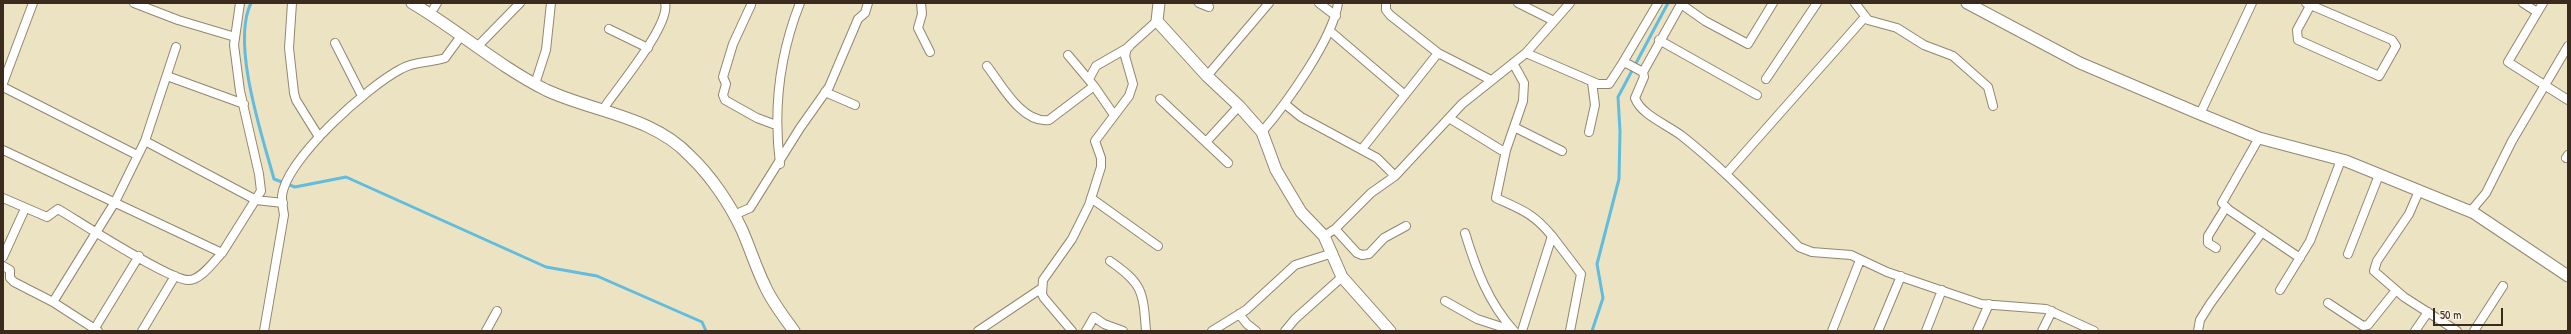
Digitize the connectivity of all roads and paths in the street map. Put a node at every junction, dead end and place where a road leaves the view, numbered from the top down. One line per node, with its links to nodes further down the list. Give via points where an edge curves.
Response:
1 (33, 3): 63 (street)
2 (134, 3): 40 (street)
3 (240, 3): 40 (street)
4 (292, 3): 86 (street, via 289,48 294,93)
5 (412, 3): 39 (street)
6 (520, 3): 43 (street)
7 (551, 3): 61 (street, via 546,50)
8 (665, 3): 47 (street, via 666,10)
9 (800, 3): 82 (street, via 783,51)
10 (868, 3): 67 (street)
11 (921, 3): 48 (street, via 922,14 918,28)
12 (1159, 3): 35 (street)
13 (1199, 3): 31 (street)
14 (1269, 3): 57 (street)
15 (1319, 3): 33 (street)
16 (1338, 3): 33 (street)
17 (1386, 3): 49 (street, via 1386,10 1390,15)
18 (1518, 3): 36 (street)
19 (1570, 3): 36 (street)
20 (1658, 3): 53 (street)
21 (1773, 3): 41 (street, via 1748,44 1705,21 1681,4)
22 (1816, 3): 59 (street)
23 (1855, 3): 34 (street)
24 (1967, 3): 79 (street, via 2080,63)
25 (2252, 3): 79 (street)
26 (2523, 3): 32 (street)
27 (2543, 3): 32 (street)
28 (2309, 4): 28 (street, via 2297,30 2298,40 2379,76 2396,46 2392,40)
29 (433, 5): 43 (street)
30 (751, 5): 82 (street, via 732,44 723,77 726,86 723,95 725,100 757,118)
31 (1209, 7)
32 (2537, 12): 64 (street, via 2508,62)
33 (1336, 16): 38 (street)
34 (1865, 17): 78 (street, via 1897,28 1924,45 1953,56 1988,87); 98 (street)
35 (1157, 21): 46 (street); 57 (street)
36 (1554, 21): 50 (street)
37 (609, 29): 47 (street)
38 (1330, 32): 68 (street); 75 (street)
39 (461, 36): 43 (street); 70 (street, via 445,58 400,69)
40 (235, 37): 73 (street)
41 (1659, 40): 55 (street); 69 (street)
42 (335, 43): 70 (street)
43 (479, 45): 61 (street)
44 (2568, 46): 64 (street)
45 (176, 47): 56 (street)
46 (1129, 47): 58 (street, via 1096,66); 80 (street, via 1125,56 1133,84 1129,96)
47 (648, 48): 74 (street)
48 (930, 52)
49 (1438, 53): 60 (street); 68 (street)
50 (1526, 53): 52 (street); 62 (street)
51 (1068, 56): 58 (street)
52 (1513, 63): 60 (street); 83 (street, via 1524,83 1523,101)
53 (1622, 64): 55 (street); 62 (street, via 1609,84)
54 (987, 66): 65 (street, via 1022,110 1043,121 1048,120)
55 (1641, 71): 98 (street, via 1644,77 1636,98 1637,102)
56 (167, 76): 73 (street); 88 (street)
57 (1207, 76): 77 (street)
58 (1088, 79): 65 (street)
59 (1766, 79)
60 (1491, 80): 81 (street)
61 (537, 82): 74 (street); 110 (street, via 559,95 638,122 666,138 690,155)
62 (1592, 82): 85 (street, via 1595,105)
63 (3, 83)
64 (2544, 85): 72 (street); 108 (street, via 2486,193)
65 (1094, 86): 80 (street)
66 (3, 87): 94 (street)
67 (824, 92): 76 (street); 97 (street)
68 (1405, 95): 90 (street)
69 (1757, 95)
70 (362, 96): 86 (street)
71 (1160, 99): 89 (street)
72 (2568, 100)
73 (244, 104): 104 (street, via 259,174 260,191)
74 (606, 104): 110 (street, via 640,117 694,151 717,179)
75 (1285, 104): 84 (street); 90 (street, via 1306,121)
76 (855, 105)
77 (1239, 106): 84 (street); 89 (street)
78 (1993, 106)
79 (2200, 114): 87 (street)
80 (1114, 115): 103 (street, via 1095,141 1101,167)
81 (1449, 118): 92 (street, via 1501,150); 100 (street)
82 (776, 125): 97 (street)
83 (1514, 127): 92 (street); 93 (street)
84 (1262, 132): 116 (street, via 1276,170 1301,212)
85 (1590, 132)
86 (319, 137): 105 (street, via 289,178)
87 (2259, 138): 95 (street); 107 (street, via 2224,198 2222,203)
88 (145, 140): 94 (street); 104 (street)
89 (1206, 142): 96 (street)
90 (1362, 149): 100 (street, via 1377,158)
91 (3, 150): 106 (street)
92 (1506, 150): 117 (street, via 1496,198 1538,219)
93 (1562, 151)
94 (137, 156): 106 (street)
95 (2341, 160): 99 (street); 125 (street, via 2310,242)
96 (1228, 163)
97 (780, 164): 110 (street, via 750,208)
98 (1726, 174): 126 (street, via 1799,247 1812,252 1851,255)
99 (2379, 175): 101 (street); 122 (street)
100 (1394, 176): 112 (street, via 1371,193)
101 (2419, 191): 108 (street); 137 (street, via 2409,214 2377,261 2374,271)
102 (3, 198): 113 (street, via 47,217 58,209)
103 (1091, 198): 118 (street); 134 (street, via 1072,239 1044,280)
104 (256, 200): 105 (street); 120 (street)
105 (283, 200): 148 (street, via 284,215)
106 (114, 202): 113 (street); 120 (street)
107 (2226, 207): 115 (street); 119 (street, via 2208,236 2208,243)
108 (2470, 212): 131 (street)
109 (23, 213): 124 (street)
110 (737, 214): 150 (street, via 765,286); 151 (street, via 770,284)
111 (1406, 226): 112 (street, via 1384,238 1369,254 1362,256)
112 (1335, 229): 116 (street)
113 (96, 231): 123 (street); 139 (street)
114 (1465, 232): 161 (street, via 1478,276 1498,314)
115 (2262, 232): 125 (street); 170 (street, via 2210,304 2200,320)
116 (1324, 236): 121 (street)
117 (1552, 236): 162 (street); 163 (street, via 1581,274)
118 (1158, 246)
119 (2216, 248)
120 (222, 253): 129 (street, via 197,279 189,281)
121 (1333, 253): 132 (street); 145 (street, via 1295,265)
122 (2348, 254)
123 (139, 256): 129 (street); 146 (street)
124 (3, 257)
125 (2300, 258): 136 (street)
126 (1860, 260): 130 (street); 164 (street)
127 (1110, 261): 156 (street, via 1138,285 1144,307)
128 (3, 266): 139 (street, via 10,270 10,278 14,282)
129 (175, 276): 147 (street)
130 (1901, 276): 135 (street); 165 (street)
131 (2568, 276)
132 (1342, 277): 159 (street); 160 (street)
133 (2503, 286): 173 (street)
134 (1042, 288): 152 (street); 153 (street, via 1044,298)
135 (1942, 290): 141 (street, via 1981,304); 166 (street)
136 (2280, 290)
137 (2396, 290): 140 (street, via 2368,325 2363,326); 144 (street)
138 (1445, 301): 161 (street, via 1477,319)
139 (52, 302): 146 (street)
140 (2328, 302)
141 (1989, 304): 143 (street); 167 (street)
142 (497, 311): 149 (street)
143 (2052, 311): 168 (street); 169 (street)
144 (2428, 312): 171 (street); 172 (street)
145 (1239, 314): 157 (street); 158 (street)
146 (97, 330)
147 (142, 331)
148 (264, 331)
149 (486, 331)
150 (794, 331)
151 (802, 331)
152 (978, 331)
153 (1072, 331)
154 (1086, 331): 155 (street, via 1094,316 1104,324)
155 (1123, 331)
156 (1146, 331)
157 (1212, 331)
158 (1256, 331)
159 (1285, 331)
160 (1390, 331)
161 (1514, 331)
162 (1522, 331)
163 (1570, 331)
164 (1832, 331)
165 (1878, 331)
166 (1926, 331)
167 (1977, 331)
168 (2042, 331)
169 (2094, 331)
170 (2198, 331)
171 (2415, 331)
172 (2457, 331)
173 (2474, 331)

